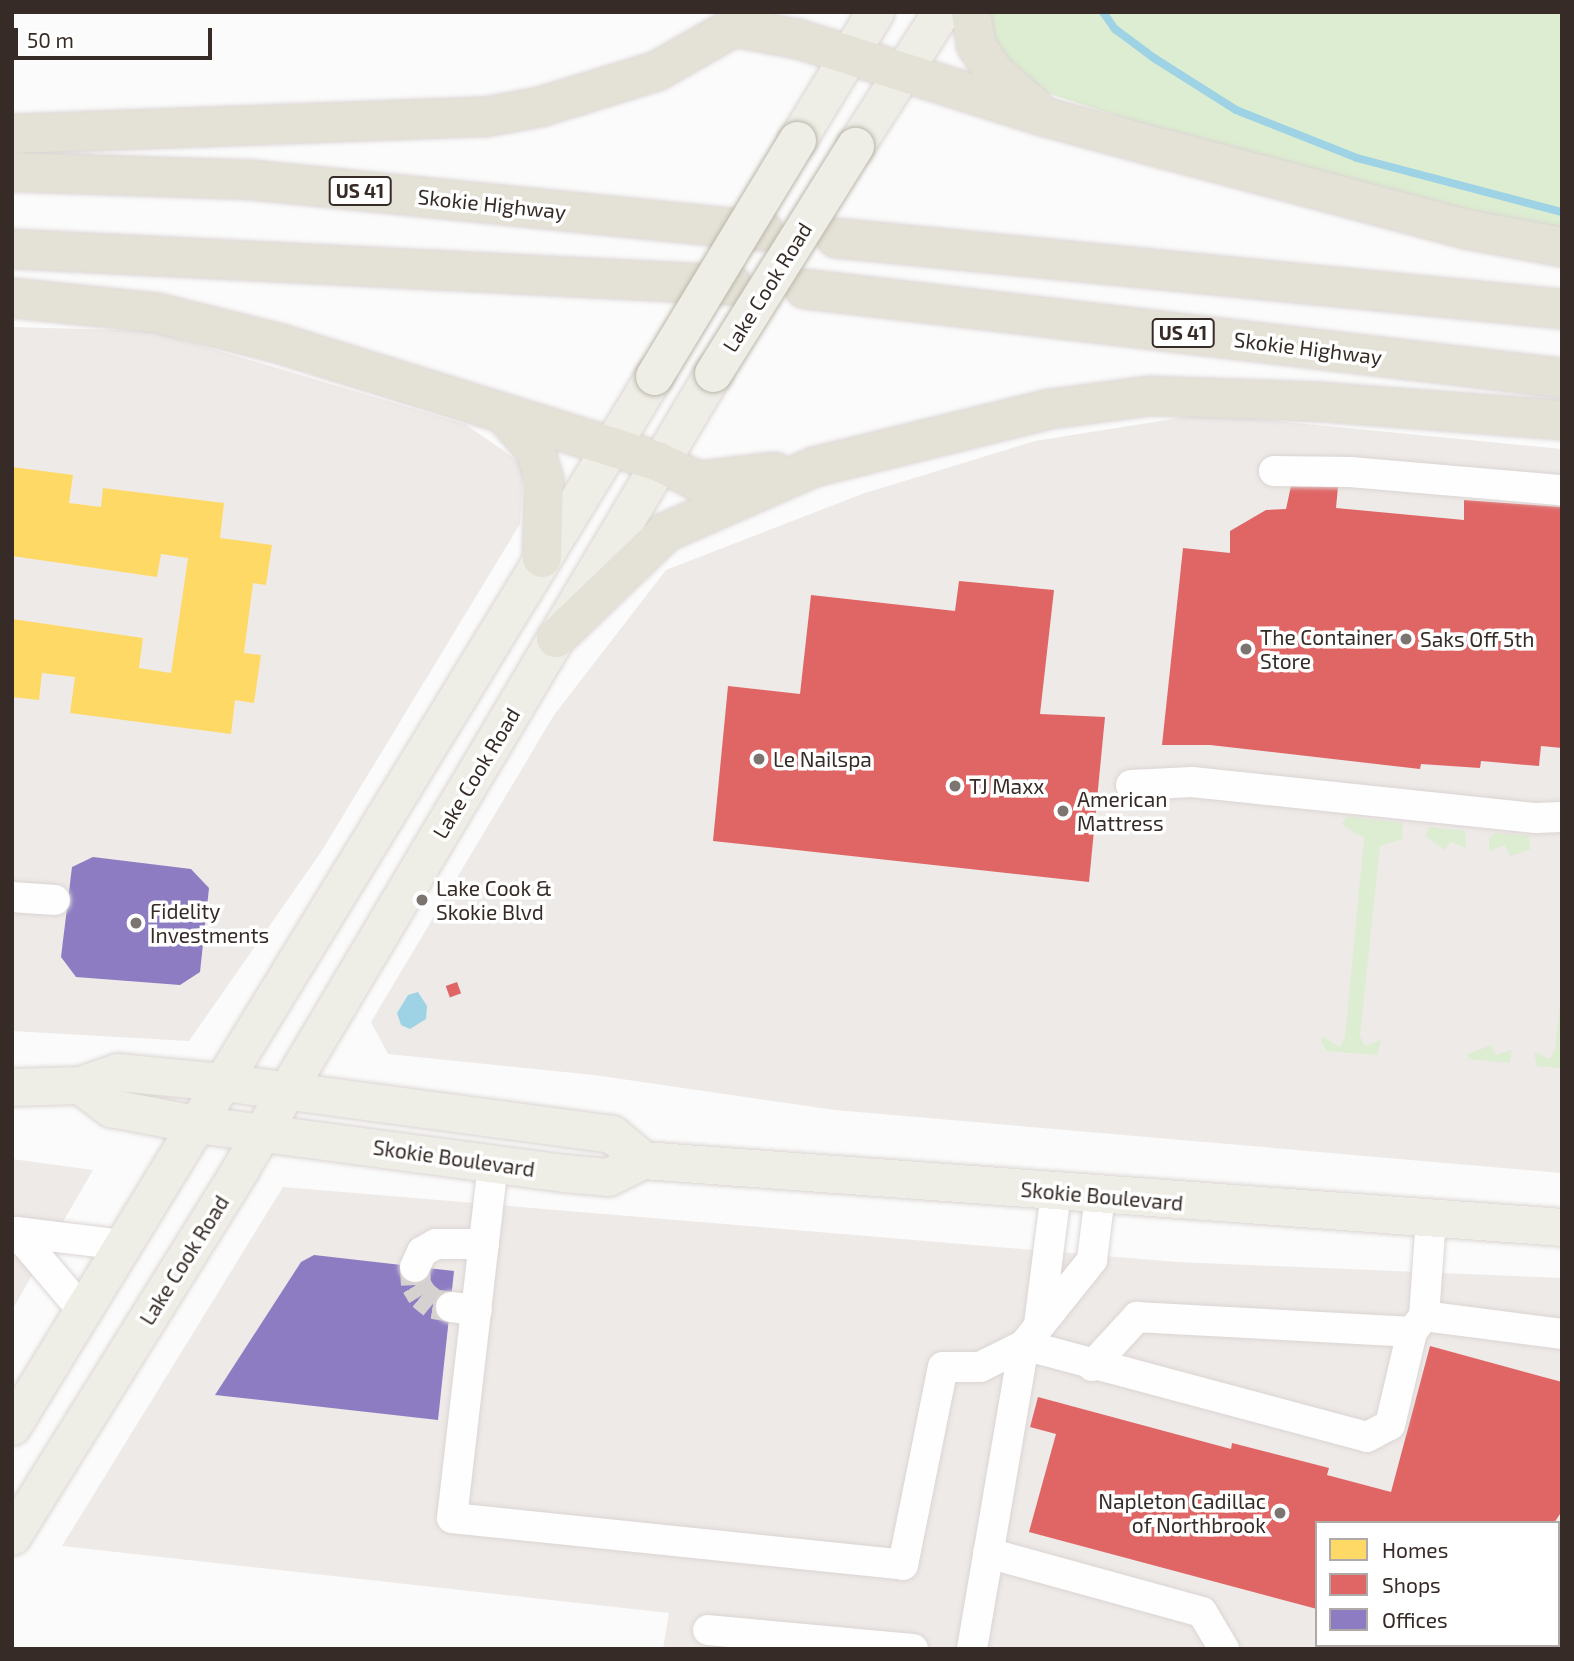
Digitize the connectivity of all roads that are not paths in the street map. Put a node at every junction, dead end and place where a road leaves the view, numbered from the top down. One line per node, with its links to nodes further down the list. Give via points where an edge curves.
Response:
1 (875, 12): 5 (main road)
2 (941, 12): 6 (main road, Lake Cook Road)
3 (971, 12): 7 (highway, via 976,45 995,73)
4 (747, 20): 5 (highway); 8 (highway, via 657,71 540,107 485,117)
5 (848, 55): 6 (highway); 21 (main road, bridge)
6 (903, 74): 7 (highway); 22 (main road, Lake Cook Road, bridge)
7 (1046, 117): 12 (highway, via 1466,229)
8 (12, 134)
9 (12, 172): 10 (highway, Skokie Highway / US 41, via 252,180)
10 (763, 231)
11 (836, 238): 17 (highway)
12 (1562, 247)
13 (12, 249): 14 (highway)
14 (732, 285)
15 (805, 289): 18 (highway, Skokie Highway / US 41)
16 (12, 298): 19 (highway, via 157,313 333,359)
17 (1562, 309)
18 (1562, 378)
19 (505, 414): 21 (highway); 26 (highway, via 535,450 544,480)
20 (1562, 419): 23 (highway, via 1321,402 1150,396 1051,409)
21 (610, 448): 22 (highway); 26 (main road)
22 (659, 463): 23 (highway, via 698,481); 27 (main road, Lake Cook Road)
23 (814, 467): 27 (highway, via 666,532)
24 (1274, 471): 25 (lane, via 1350,472)
25 (1562, 490)
26 (542, 558): 32 (main road)
27 (556, 638): 35 (main road, Lake Cook Road)
28 (1131, 785): 29 (lane, via 1192,782)
29 (1562, 817)
30 (12, 897): 31 (lane)
31 (55, 900)
32 (223, 1082): 33 (main road, Skokie Boulevard, via 117,1072); 35 (main road, Skokie Boulevard); 36 (main road)
33 (80, 1085): 34 (main road, Skokie Boulevard); 36 (main road, Skokie Boulevard, via 111,1108)
34 (12, 1087)
35 (286, 1093): 37 (main road, Lake Cook Road); 38 (main road, Skokie Boulevard, via 612,1134)
36 (196, 1124): 37 (main road, Skokie Boulevard); 46 (main road)
37 (262, 1132): 39 (main road, Skokie Boulevard); 54 (main road, Lake Cook Road)
38 (643, 1160): 39 (main road, Skokie Boulevard, via 608,1177); 40 (main road, Skokie Boulevard)
39 (493, 1164): 45 (lane)
40 (1056, 1193): 41 (main road, Skokie Boulevard); 50 (lane)
41 (1100, 1196): 42 (main road, Skokie Boulevard); 50 (lane, via 1092,1260)
42 (1431, 1219): 43 (main road, Skokie Boulevard); 49 (lane)
43 (1562, 1227)
44 (13, 1233): 46 (lane); 48 (lane)
45 (484, 1244): 47 (lane, via 436,1244 422,1252); 50 (lane, via 464,1309 452,1518 903,1565 943,1367 980,1367)
46 (124, 1245): 48 (main road)
47 (415, 1266)
48 (83, 1311): 53 (main road)
49 (1418, 1324): 51 (lane); 52 (lane, via 1137,1317); 52 (lane, via 1390,1425 1367,1437)
50 (1032, 1335): 52 (lane); 55 (lane)
51 (1562, 1335)
52 (1092, 1366)
53 (12, 1426)
54 (12, 1536)
55 (988, 1553): 58 (lane); 59 (lane, via 1202,1612)
56 (708, 1630): 57 (lane)
57 (913, 1649)
58 (972, 1649)
59 (1224, 1649)

